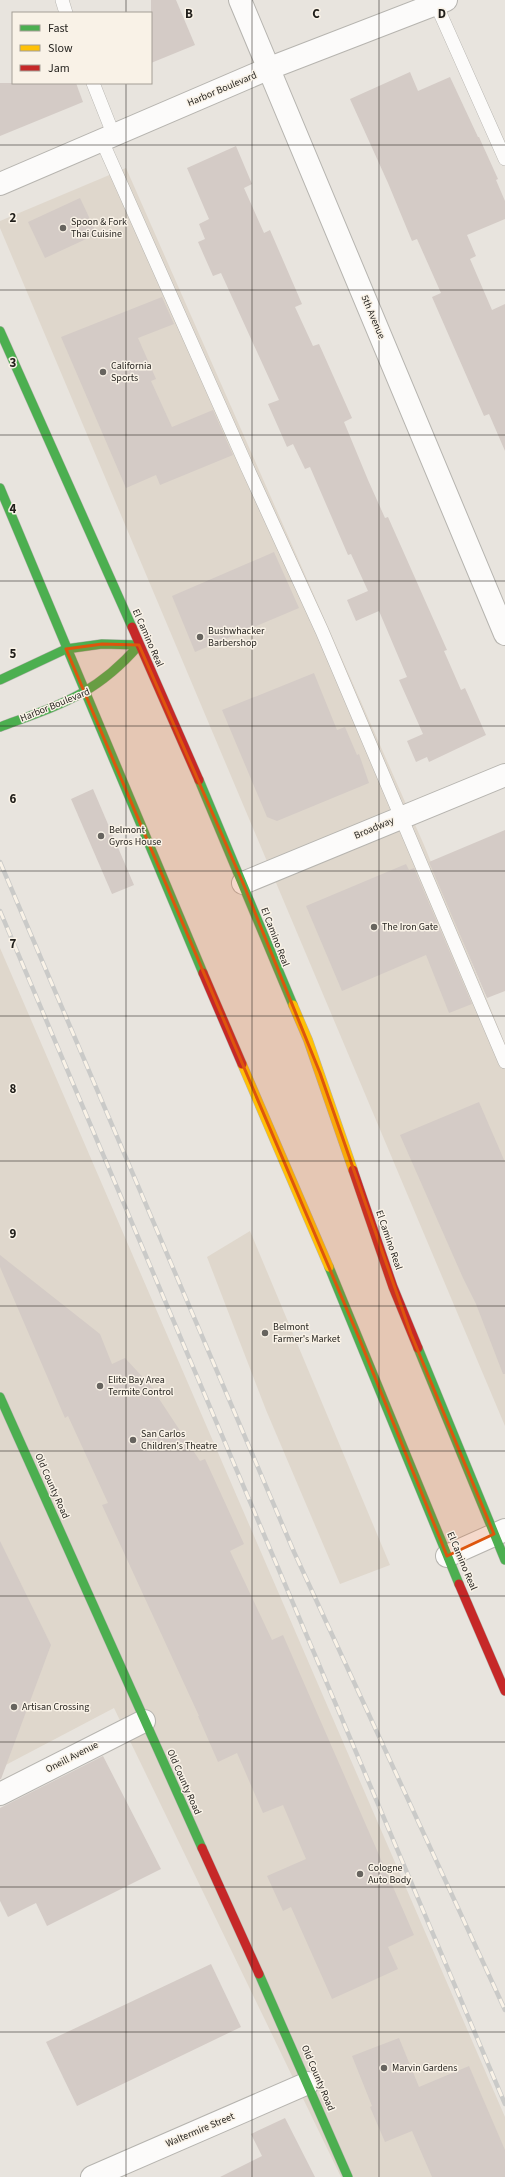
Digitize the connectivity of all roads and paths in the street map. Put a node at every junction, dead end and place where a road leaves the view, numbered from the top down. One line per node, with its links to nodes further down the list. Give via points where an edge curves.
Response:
1 (62, 0): 4 (lane)
2 (240, 0): 5 (street, 5th Avenue)
3 (441, 2): 5 (street, Harbor Boulevard); 8 (lane)
4 (66, 12)
5 (270, 68): 7 (street, Harbor Boulevard); 12 (street, 5th Avenue)
6 (94, 84): 7 (lane)
7 (108, 139): 9 (street, Harbor Boulevard); 19 (lane, via 247,467 322,630)
8 (505, 159)
9 (0, 184)
10 (0, 331): 13 (main road, El Camino Real)
11 (0, 488): 14 (main road, El Camino Real)
12 (505, 634)
13 (139, 646): 14 (main road, via 102,644); 16 (main road, Harbor Boulevard, via 115,673); 20 (main road, El Camino Real)
14 (66, 650): 15 (main road); 16 (main road, El Camino Real)
15 (0, 680)
16 (85, 694): 17 (main road, Harbor Boulevard); 24 (main road, El Camino Real, via 359,1338)
17 (0, 727)
18 (505, 775): 19 (street, Broadway)
19 (402, 816): 20 (street, Broadway); 21 (lane, via 463,967)
20 (243, 882): 23 (main road, El Camino Real, via 320,1073 411,1334)
21 (505, 1062)
22 (0, 1397): 27 (main road, Old County Road)
23 (500, 1532): 24 (street); 25 (main road, El Camino Real)
24 (447, 1556): 26 (main road, El Camino Real)
25 (505, 1560)
26 (505, 1691)
27 (144, 1720): 28 (street, Oneill Avenue); 29 (main road, Old County Road)
28 (0, 1794)
29 (308, 2083): 30 (street, Waltermire Street); 31 (main road, Old County Road)
30 (92, 2177)
31 (348, 2177)

